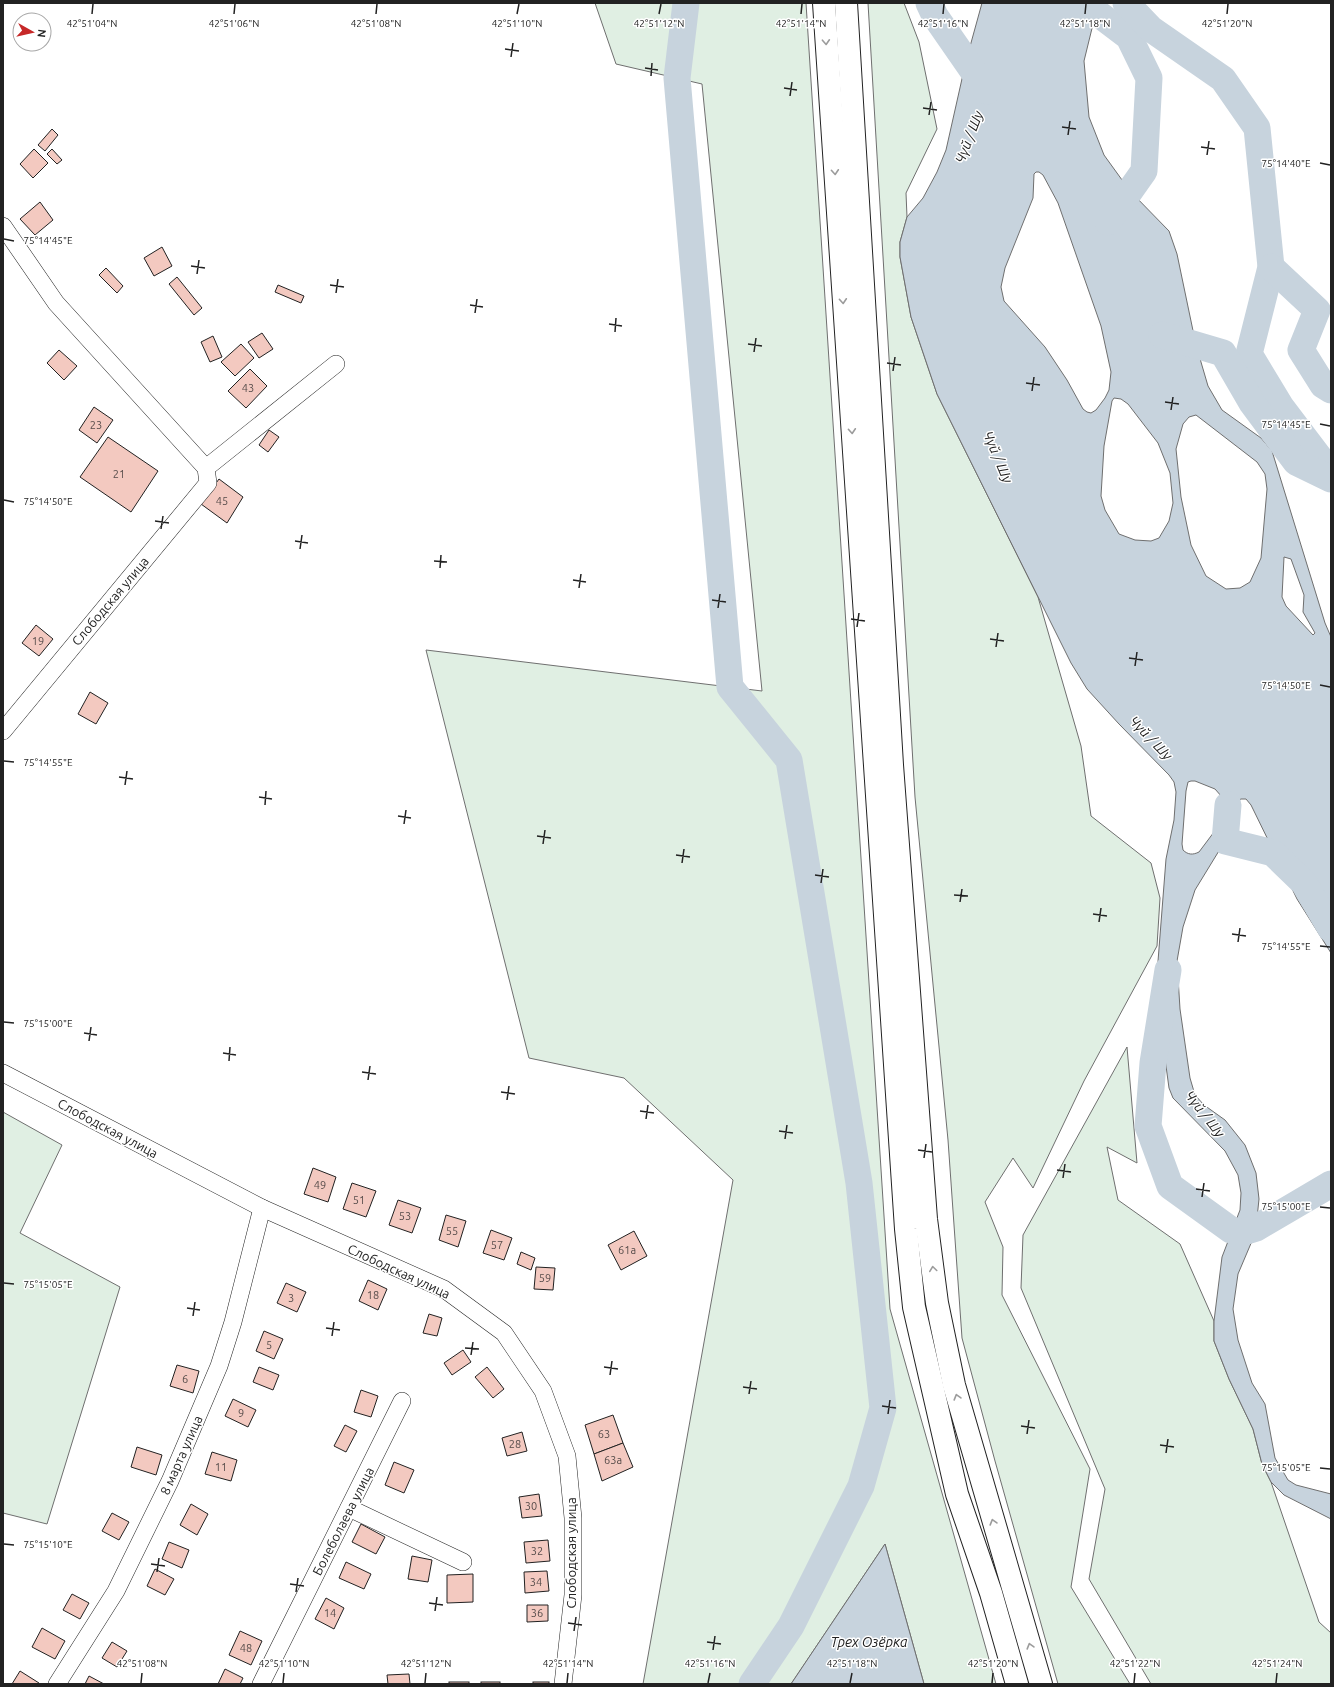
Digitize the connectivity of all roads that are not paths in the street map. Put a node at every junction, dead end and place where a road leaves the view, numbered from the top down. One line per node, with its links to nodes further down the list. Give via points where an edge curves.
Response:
1 (824, 3): 15 (highway, one-way to 15, via 904,1213 912,1291 957,1494 991,1593)
2 (846, 3): 16 (highway, one-way to 2, via 954,1385 937,1303 926,1220 892,765)
3 (3, 226): 5 (street, via 56,303)
4 (336, 364): 5 (street)
5 (206, 468): 6 (street, Слободская улица, via 208,483)
6 (3, 731)
7 (3, 1073): 8 (street, Слободская улица)
8 (262, 1208): 12 (street, 8 марта улица, via 219,1366 176,1467 116,1591); 14 (street, Слободская улица, via 444,1289 504,1333 543,1391 567,1456 573,1518 573,1595)
9 (402, 1401): 10 (street, Болеболаева улица)
10 (349, 1508): 11 (street); 13 (street, Болеболаева улица)
11 (463, 1562)
12 (57, 1684)
13 (261, 1684)
14 (564, 1684)
15 (1017, 1684)
16 (1040, 1684)

